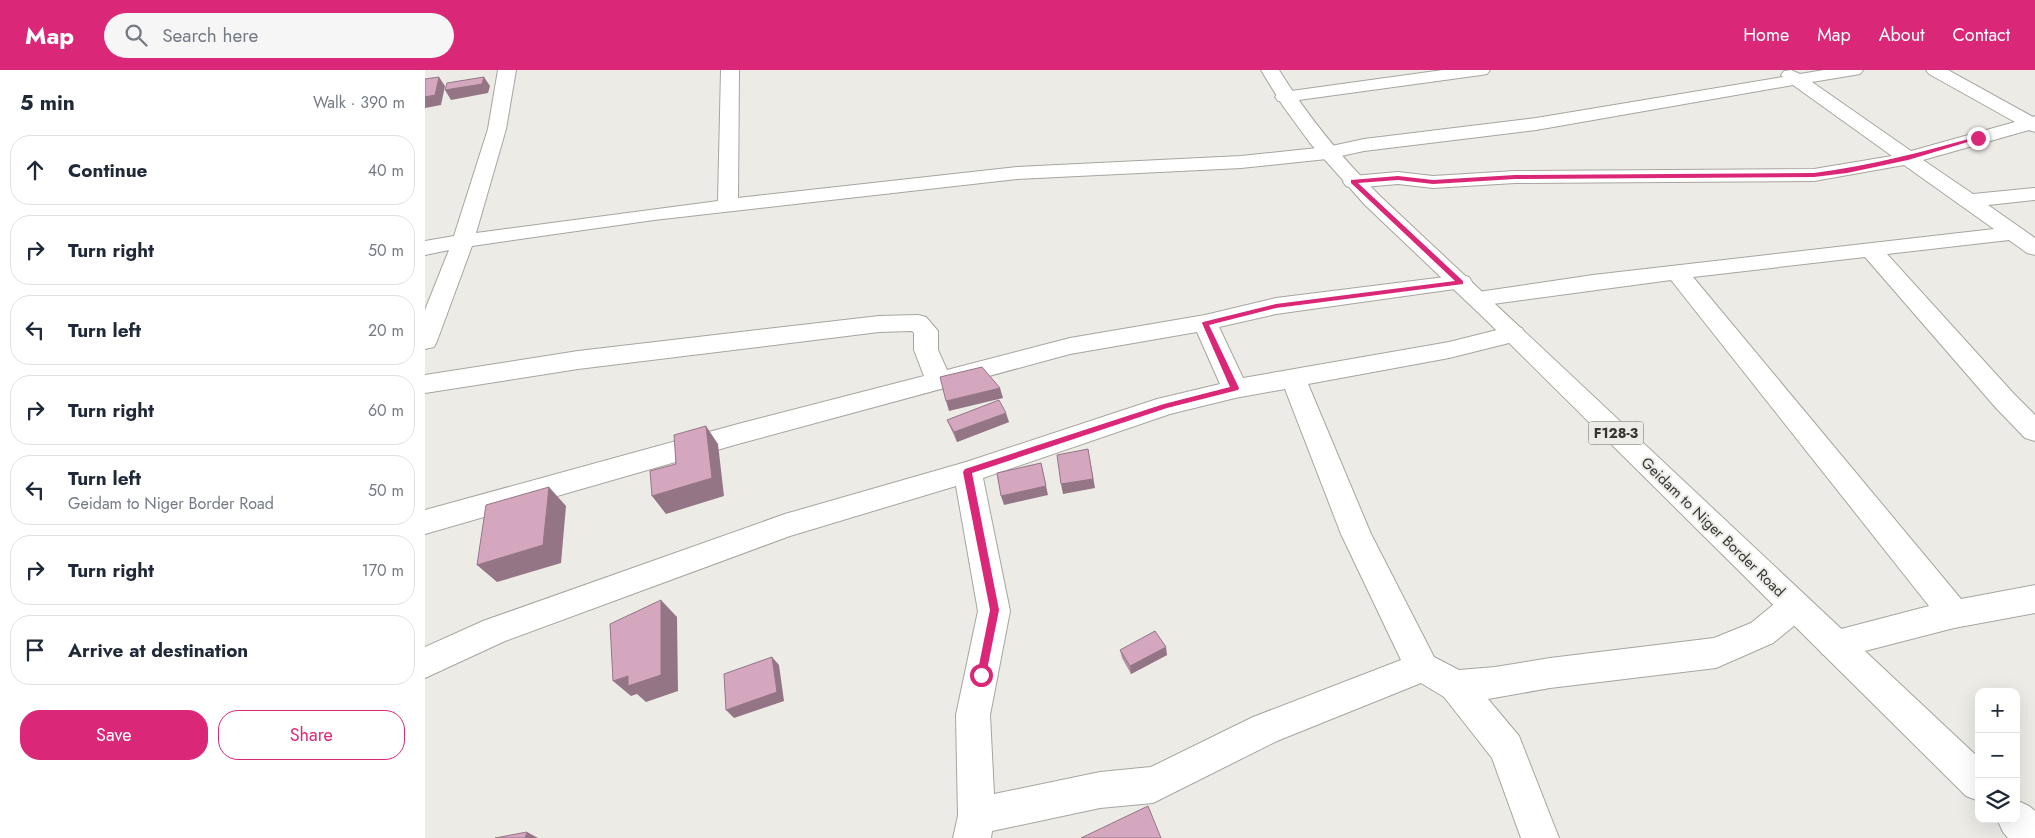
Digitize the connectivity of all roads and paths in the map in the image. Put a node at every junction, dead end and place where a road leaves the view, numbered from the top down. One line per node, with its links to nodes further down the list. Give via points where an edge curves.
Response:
1 (507, 70): 17 (street, via 497,129)
2 (730, 70): 15 (street)
3 (1270, 70): 8 (street, Geidam to Niger Border Road / F128-3)
4 (1481, 70): 8 (street)
5 (1854, 70): 7 (street)
6 (1935, 70): 9 (street)
7 (1790, 75): 10 (street, via 1536,124); 11 (street)
8 (1284, 97): 10 (street, Geidam to Niger Border Road / F128-3)
9 (2034, 124): 11 (street)
10 (1327, 153): 12 (street, Geidam to Niger Border Road / F128-3); 15 (street, via 1241,162 1017,173)
11 (1908, 158): 12 (street, via 1814,175 1515,177 1433,182 1398,178); 14 (street)
12 (1353, 182): 22 (street, Geidam to Niger Border Road / F128-3)
13 (2035, 194): 14 (street)
14 (1969, 201): 16 (street)
15 (728, 206): 17 (street)
16 (2013, 232): 19 (street); 20 (street)
17 (463, 241): 18 (street); 25 (street)
18 (425, 248)
19 (2035, 248)
20 (1871, 250): 21 (street); 30 (street, via 2005,402)
21 (1677, 272): 22 (street); 35 (street)
22 (1469, 290): 23 (street, via 1276,306); 24 (street, Geidam to Niger Border Road / F128-3)
23 (1205, 323): 27 (street, via 1070,346); 29 (street)
24 (1513, 334): 26 (street, via 1449,350); 34 (street, Geidam to Niger Border Road / F128-3)
25 (425, 341)
26 (1293, 378): 29 (street); 38 (street, via 1356,534)
27 (938, 380): 28 (street, via 926,350 926,331 917,323 879,324 588,359); 32 (street)
28 (425, 384)
29 (1235, 388): 31 (street, via 1166,406)
30 (2035, 431)
31 (968, 472): 37 (street, via 785,526 494,632); 42 (street, via 994,610 973,715)
32 (425, 522)
33 (2035, 599): 35 (street)
34 (1795, 606): 36 (street, Geidam to Niger Border Road / F128-3); 39 (street, via 1763,633 1716,653)
35 (1954, 614): 36 (street)
36 (1834, 644): 40 (street, Geidam to Niger Border Road / F128-3)
37 (425, 663)
38 (1422, 668): 39 (street); 42 (street, via 1265,729 1153,784 1100,790)
39 (1456, 686): 43 (street, via 1506,748)
40 (1975, 779)
41 (2020, 823): 44 (street)
42 (974, 827)
43 (1541, 838)
44 (2035, 838)

